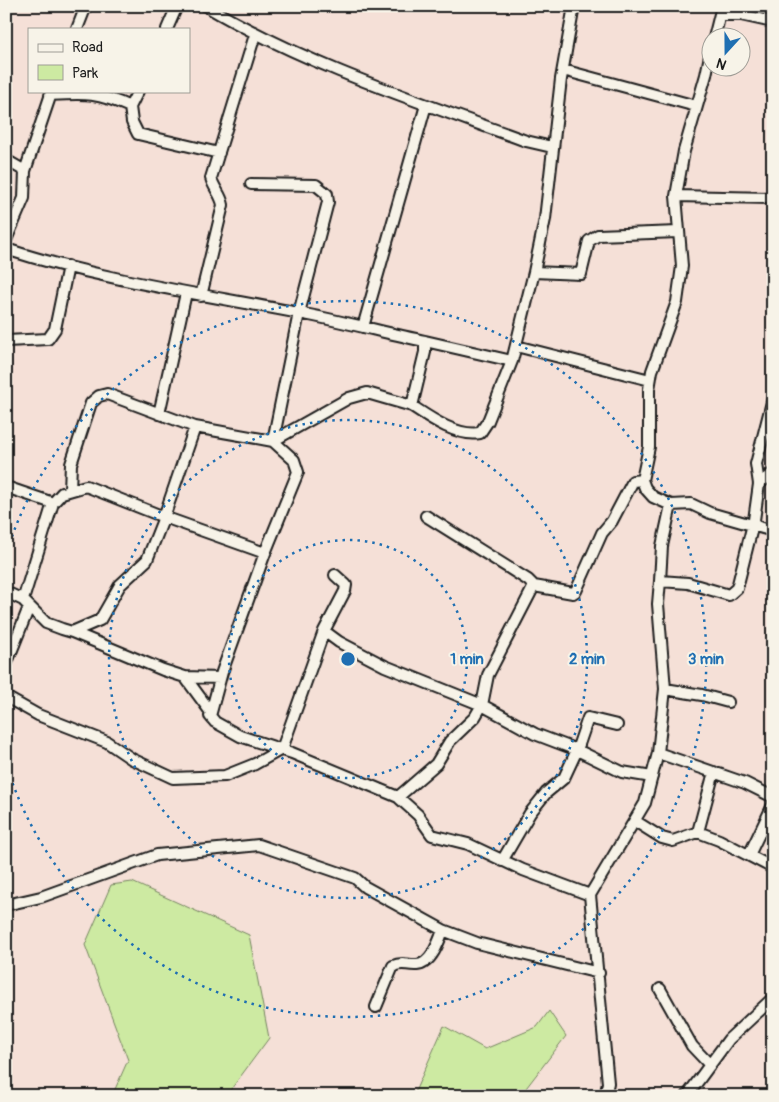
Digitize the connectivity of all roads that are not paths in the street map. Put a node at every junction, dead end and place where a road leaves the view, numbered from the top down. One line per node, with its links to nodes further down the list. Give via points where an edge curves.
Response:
1 (86, 6): 7 (street)
2 (177, 6): 8 (street)
3 (206, 6): 10 (street)
4 (574, 6): 11 (street)
5 (721, 11): 6 (street); 9 (street)
6 (773, 22)
7 (77, 28)
8 (167, 28)
9 (717, 28)
10 (255, 35): 15 (street); 20 (street)
11 (563, 70): 16 (street); 18 (street)
12 (703, 78): 16 (street)
13 (138, 92): 17 (street)
14 (51, 93): 17 (street, via 89,93 112,98); 19 (street)
15 (426, 105): 18 (street, via 526,141); 34 (street)
16 (696, 106): 24 (street)
17 (130, 107): 20 (street, via 138,134)
18 (552, 147): 30 (street, via 545,219)
19 (30, 153): 21 (street); 22 (street)
20 (219, 153): 32 (street, via 211,178 223,204)
21 (9, 161): 22 (street)
22 (25, 171): 27 (street, via 24,198)
23 (251, 184): 33 (street, via 316,185 327,194 328,202)
24 (676, 196): 25 (street); 26 (street)
25 (773, 198)
26 (678, 232): 30 (street, via 598,235 589,242 582,274); 39 (street, via 682,266 677,302)
27 (6, 240)
28 (6, 249): 29 (street)
29 (68, 266): 31 (street); 35 (street, via 55,330 48,340)
30 (534, 272): 37 (street)
31 (186, 293): 32 (street); 42 (street)
32 (200, 296): 33 (street)
33 (300, 313): 34 (street); 44 (street)
34 (363, 327): 36 (street)
35 (6, 341)
36 (425, 341): 38 (street); 41 (street)
37 (516, 346): 38 (street); 39 (street)
38 (512, 361): 41 (street, via 480,433 470,435)
39 (650, 380): 46 (street, via 649,447)
40 (773, 398): 47 (street, via 756,464)
41 (412, 406): 44 (street, via 368,393 349,398)
42 (159, 414): 43 (street); 49 (street, via 107,394 99,396 91,403 71,464)
43 (195, 427): 44 (street); 53 (street)
44 (273, 441): 56 (street, via 294,460 298,472)
45 (773, 473): 47 (street)
46 (642, 480): 51 (street, via 644,488 654,497); 59 (street, via 630,484 629,492 602,534 576,591)
47 (759, 484): 54 (street)
48 (6, 487): 50 (street)
49 (70, 490): 50 (street); 53 (street, via 86,486)
50 (53, 503): 61 (street)
51 (671, 505): 54 (street, via 691,504); 58 (street, via 662,546)
52 (426, 516): 59 (street)
53 (164, 517): 56 (street); 63 (street, via 147,560 120,585 100,620)
54 (752, 525): 55 (street); 58 (street, via 737,588 733,593 729,595 688,583)
55 (773, 531)
56 (265, 553): 66 (street)
57 (335, 575): 62 (street, via 346,586)
58 (660, 581): 67 (street, via 658,604)
59 (534, 586): 70 (street, via 488,675)
60 (6, 592): 61 (street)
61 (26, 604): 63 (street, via 46,623); 64 (street)
62 (324, 631): 70 (street, via 385,666); 73 (street)
63 (72, 632): 65 (street)
64 (6, 666)
65 (185, 677): 66 (street); 71 (street)
66 (220, 678): 71 (street)
67 (665, 690): 69 (street); 75 (street)
68 (6, 697): 73 (street, via 38,715 106,742 132,759 173,778 225,776)
69 (728, 702)
70 (482, 705): 74 (street, via 534,734); 78 (street, via 472,721 450,740 436,764)
71 (210, 711): 73 (street, via 215,722 240,736)
72 (617, 725): 74 (street, via 588,718)
73 (282, 750): 78 (street)
74 (577, 750): 77 (street, via 622,772); 84 (street, via 564,778 530,812)
75 (658, 753): 76 (street); 77 (street)
76 (714, 772): 79 (street); 82 (street)
77 (652, 777): 81 (street, via 645,803)
78 (398, 797): 84 (street, via 418,815 432,835 468,844)
79 (773, 797)
80 (773, 804): 83 (street)
81 (635, 821): 82 (street, via 673,841); 86 (street)
82 (698, 832): 83 (street)
83 (749, 855): 85 (street)
84 (502, 861): 86 (street)
85 (773, 868)
86 (590, 895): 89 (street)
87 (6, 905): 88 (street, via 41,897 157,855 259,845 355,878 365,887)
88 (443, 930): 89 (street, via 506,952); 92 (street, via 439,944 425,962 417,965 400,962 393,966)
89 (599, 973): 94 (street, via 608,1083)
90 (660, 989): 93 (street, via 692,1046)
91 (773, 998): 93 (street, via 729,1039)
92 (376, 1007)
93 (710, 1065): 95 (street)
94 (606, 1096)
95 (687, 1096)

